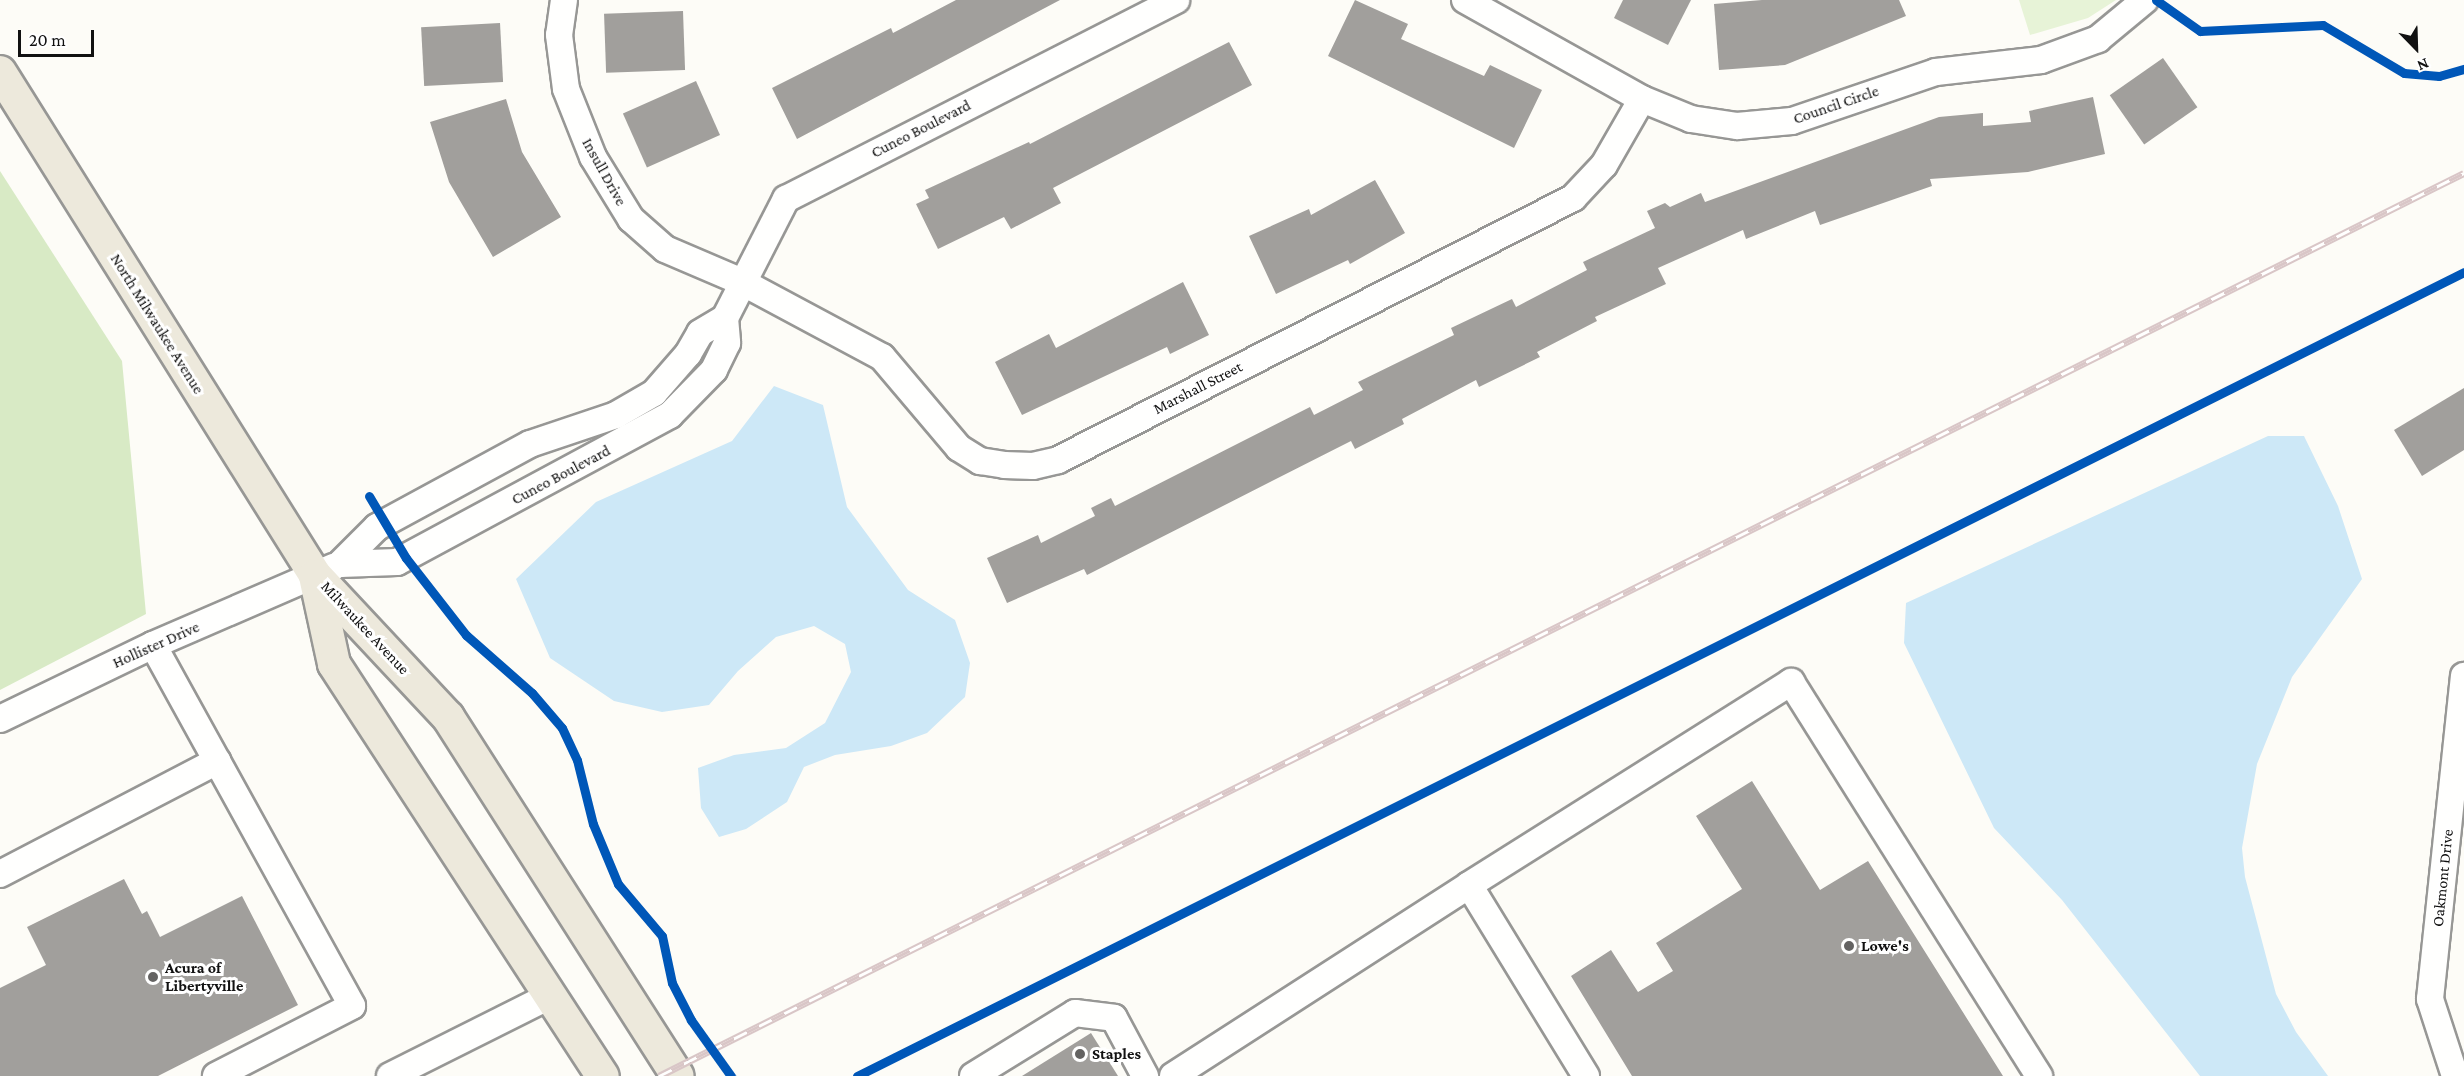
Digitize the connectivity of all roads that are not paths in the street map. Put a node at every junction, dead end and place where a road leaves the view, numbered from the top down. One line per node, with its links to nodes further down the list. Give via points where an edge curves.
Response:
1 (564, 0): 7 (street, Insull Drive, via 559,35 566,89 593,157 630,219 665,249)
2 (1176, 0): 7 (street, Cuneo Boulevard, via 786,199)
3 (1465, 0): 6 (street, Council Circle)
4 (2145, 0): 6 (street, Council Circle, via 2098,39 2041,60 1936,72 1792,122 1737,126 1691,119)
5 (0, 72): 11 (main road, North Milwaukee Avenue)
6 (1642, 99): 7 (street, Marshall Street, via 1604,165 1573,198 1058,460 1033,466 980,461 959,448 882,357)
7 (740, 281): 8 (street, Cuneo Boulevard)
8 (725, 318): 9 (street, Cuneo Boulevard, via 700,333 688,354 654,393 616,416); 10 (street, Cuneo Boulevard, via 727,343 714,370 670,415)
9 (580, 427): 10 (street); 11 (street, Cuneo Boulevard, via 530,444 377,526)
10 (596, 457): 11 (street, Cuneo Boulevard, via 397,562)
11 (328, 569): 12 (street, Hollister Drive); 18 (main road, Milwaukee Avenue, via 334,664); 22 (main road, Milwaukee Avenue, via 448,717)
12 (153, 645): 14 (street, Hollister Drive); 15 (street)
13 (2464, 675): 28 (street, Oakmont Drive, via 2430,999)
14 (0, 719)
15 (217, 761): 16 (street); 19 (street, via 352,1006)
16 (0, 874)
17 (1469, 885): 25 (street); 26 (street); 27 (street, via 1791,682)
18 (548, 997): 20 (street); 21 (main road, Milwaukee Avenue)
19 (216, 1076)
20 (390, 1076)
21 (603, 1076)
22 (678, 1076)
23 (973, 1076): 24 (street, via 1075,1012 1114,1018)
24 (1145, 1076)
25 (1173, 1076)
26 (1586, 1076)
27 (2039, 1076)
28 (2455, 1076)

